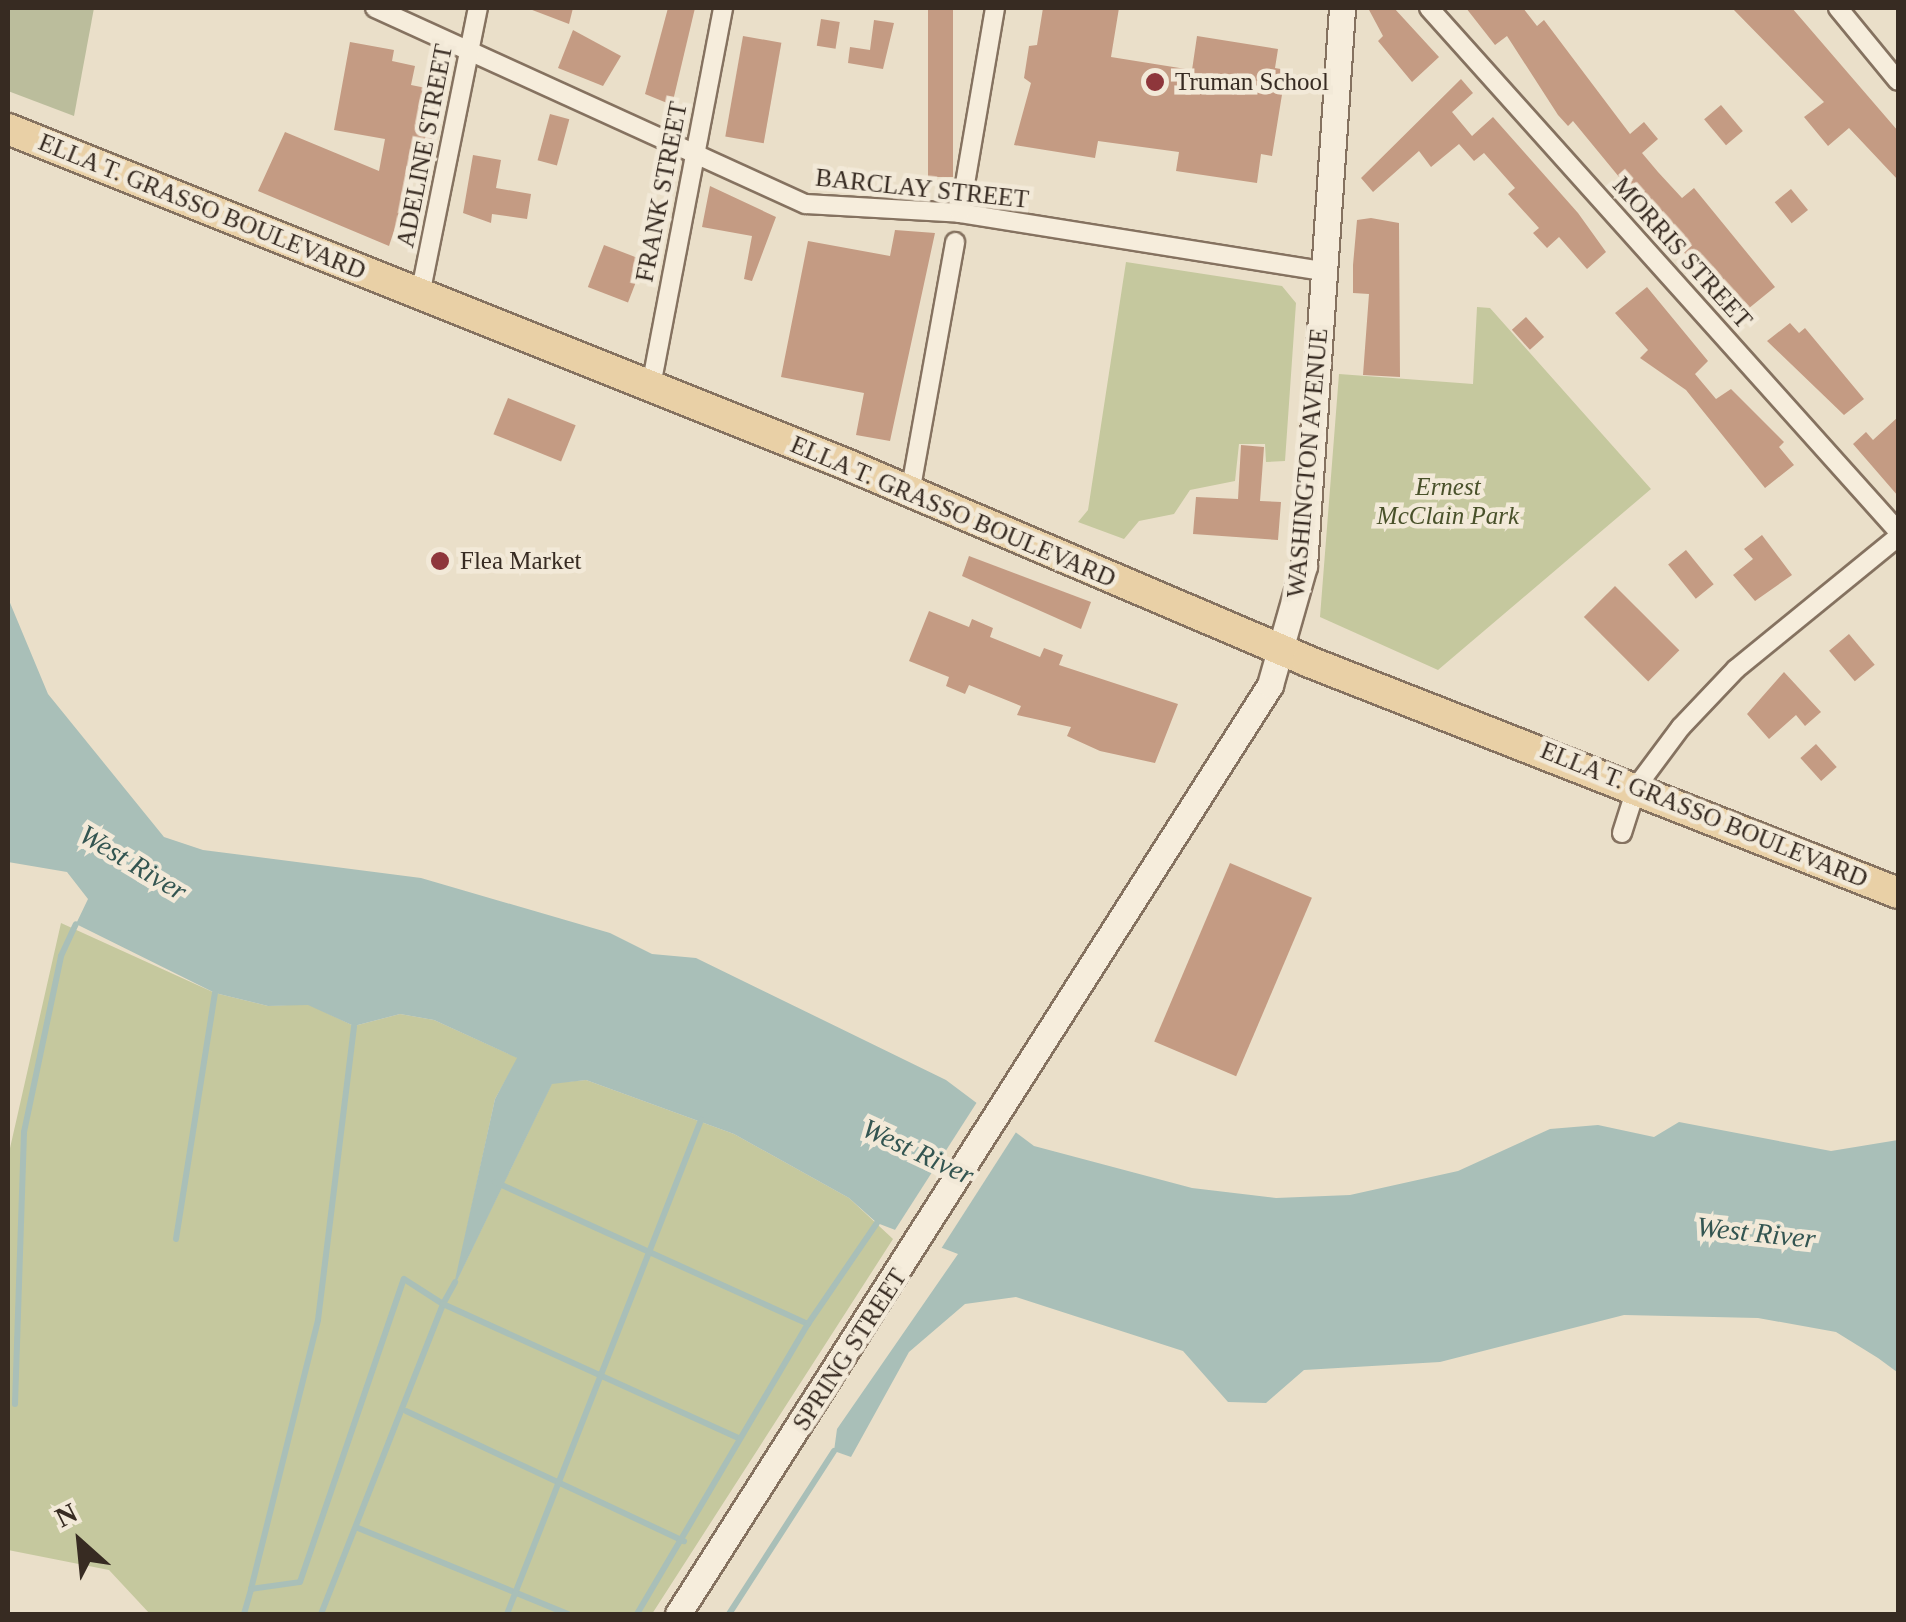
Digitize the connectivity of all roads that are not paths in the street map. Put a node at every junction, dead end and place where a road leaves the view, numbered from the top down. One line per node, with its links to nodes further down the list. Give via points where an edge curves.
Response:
1 (374, 8): 8 (street, BARCLAY STREET)
2 (478, 8): 8 (street, ADELINE STREET)
3 (723, 8): 11 (street, FRANK STREET)
4 (995, 8): 12 (street)
5 (1342, 8): 14 (main road, WASHINGTON AVENUE)
6 (1429, 8): 18 (street, MORRIS STREET)
7 (1838, 8): 9 (street)
8 (470, 49): 11 (street, BARCLAY STREET); 15 (street, ADELINE STREET)
9 (1898, 82)
10 (8, 128): 15 (main road, ELLA T. GRASSO BOULEVARD)
11 (695, 148): 12 (street, BARCLAY STREET, via 806,204); 16 (street, FRANK STREET)
12 (960, 214): 14 (street, BARCLAY STREET)
13 (955, 242): 17 (street)
14 (1323, 271): 19 (main road, WASHINGTON AVENUE, via 1303,578)
15 (420, 294): 16 (main road, ELLA T. GRASSO BOULEVARD)
16 (651, 386): 17 (main road, ELLA T. GRASSO BOULEVARD)
17 (910, 493): 19 (main road, ELLA T. GRASSO BOULEVARD)
18 (1898, 534): 20 (street, via 1736,669)
19 (1282, 651): 20 (main road, ELLA T. GRASSO BOULEVARD); 23 (main road, WASHINGTON AVENUE, via 1252,716)
20 (1637, 786): 21 (street); 22 (main road, ELLA T. GRASSO BOULEVARD)
21 (1622, 833)
22 (1898, 893)
23 (1018, 1082): 24 (main road, SPRING STREET)
24 (678, 1614)

